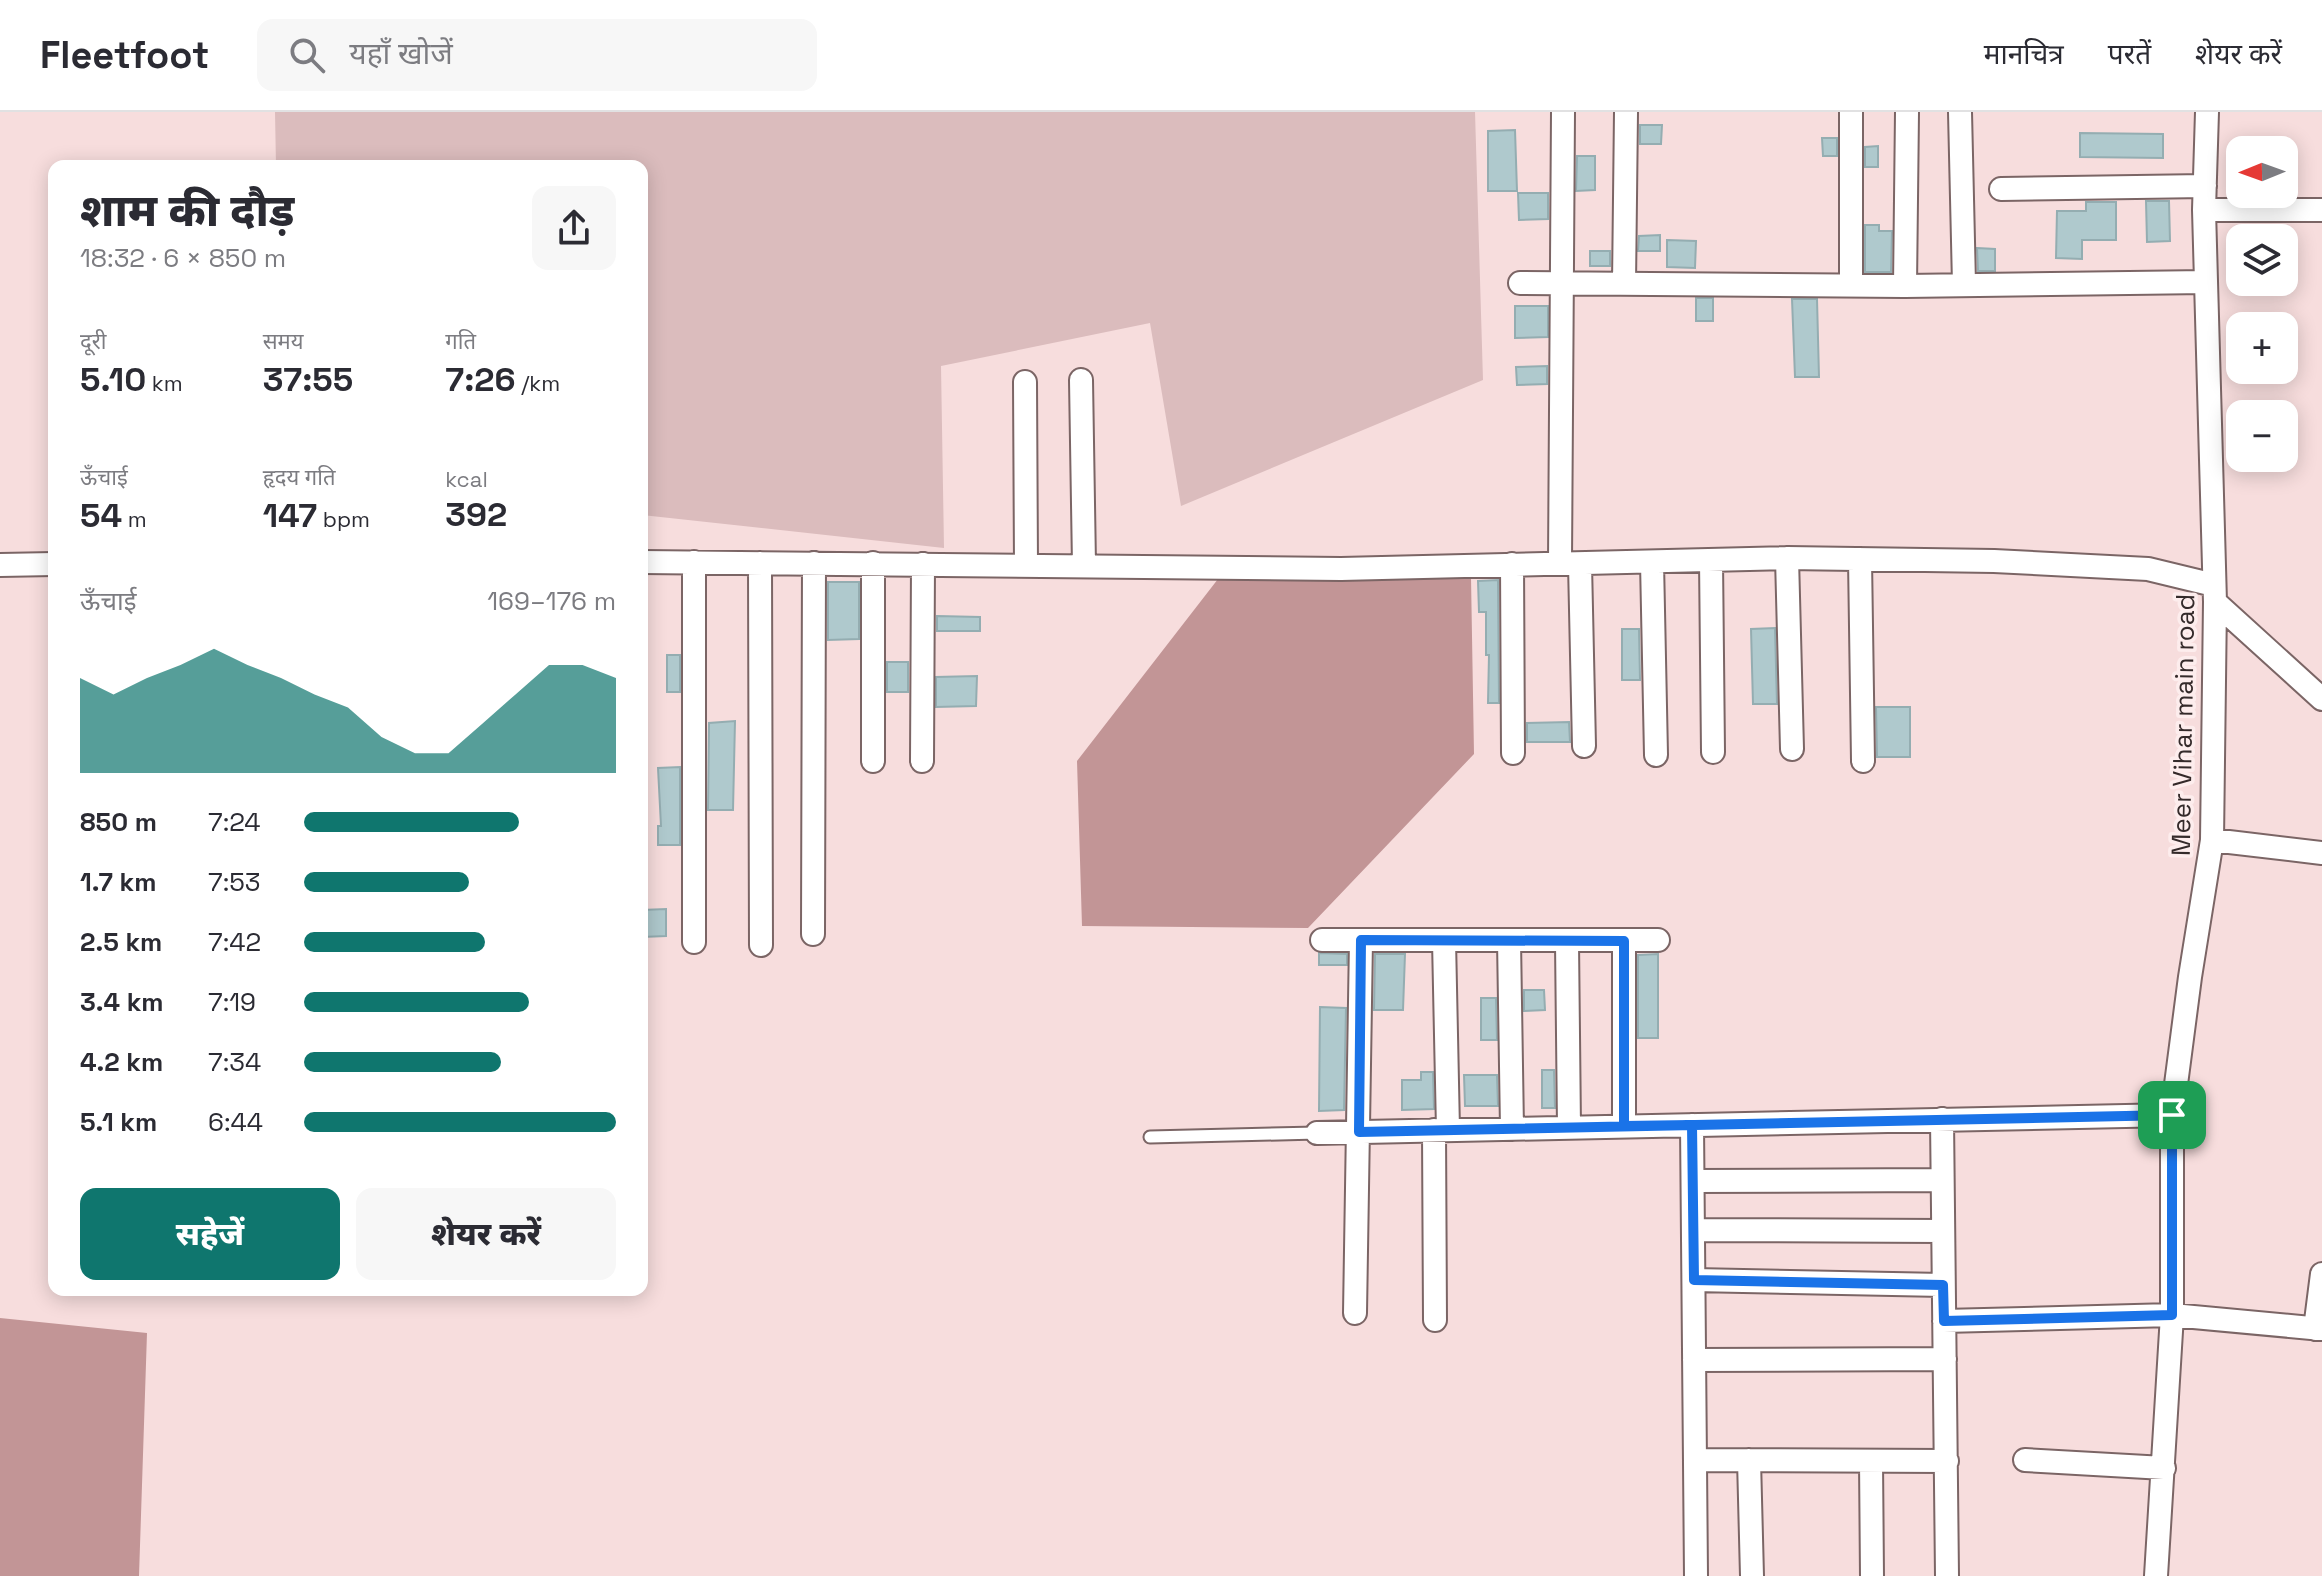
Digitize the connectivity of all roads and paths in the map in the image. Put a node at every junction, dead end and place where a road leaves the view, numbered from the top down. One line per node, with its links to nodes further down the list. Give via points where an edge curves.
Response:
1 (1563, 112): 13 (street)
2 (1626, 112): 14 (street)
3 (1851, 112): 16 (street)
4 (1907, 112): 17 (street)
5 (1960, 112): 15 (street)
6 (2207, 112): 7 (street, Meer Vihar main road)
7 (2205, 186): 8 (street); 9 (street, Meer Vihar main road)
8 (2001, 189)
9 (2204, 210): 10 (street); 11 (street, Meer Vihar main road)
10 (2322, 210)
11 (2206, 282): 15 (street); 36 (street, Meer Vihar main road)
12 (1520, 283): 13 (street)
13 (1562, 284): 14 (street); 29 (street)
14 (1624, 284): 16 (street)
15 (1964, 284): 17 (street)
16 (1851, 285): 17 (street)
17 (1905, 286)
18 (1081, 380): 34 (street)
19 (1025, 382): 35 (street)
20 (1787, 558): 21 (street); 22 (street); 39 (street)
21 (1860, 559): 36 (street, via 2148,569); 45 (street)
22 (1711, 560): 25 (street); 40 (street)
23 (648, 562): 24 (street)
24 (694, 562): 26 (street); 55 (street)
25 (1652, 562): 29 (street); 42 (street)
26 (760, 563): 27 (street); 57 (street)
27 (814, 563): 28 (street); 48 (street)
28 (873, 563): 31 (street); 43 (street)
29 (1570, 563): 32 (street); 38 (street)
30 (48, 564): 33 (street)
31 (923, 564): 35 (street); 44 (street)
32 (1512, 564): 34 (street, via 1341,569); 41 (street)
33 (0, 565)
34 (1084, 565): 35 (street)
35 (1026, 566)
36 (2214, 594): 37 (street); 46 (street, Meer Vihar main road)
37 (2322, 699)
38 (1584, 746)
39 (1792, 749)
40 (1713, 752)
41 (1513, 753)
42 (1656, 755)
43 (873, 761)
44 (922, 761)
45 (1863, 761)
46 (2212, 840): 47 (street); 58 (street, Meer Vihar main road)
47 (2322, 853)
48 (813, 934)
49 (1322, 940): 50 (street)
50 (1361, 940): 51 (street); 65 (street)
51 (1444, 940): 52 (street); 64 (street)
52 (1509, 940): 56 (street); 63 (street)
53 (1658, 940): 54 (street)
54 (1624, 941): 56 (street); 61 (street)
55 (694, 942)
56 (1567, 942): 62 (street)
57 (761, 945)
58 (2172, 1115): 59 (street); 76 (street, Meer Vihar main road)
59 (1942, 1119): 60 (street); 68 (street)
60 (1692, 1125): 61 (street); 69 (street)
61 (1624, 1126): 62 (street)
62 (1569, 1127): 63 (street)
63 (1512, 1129): 64 (street)
64 (1441, 1130): 65 (street); 77 (street)
65 (1359, 1132): 66 (street); 75 (street)
66 (1317, 1133): 67 (lane)
67 (1150, 1137)
68 (1942, 1180): 69 (street); 71 (street)
69 (1693, 1181): 70 (street)
70 (1693, 1230): 71 (street); 73 (street)
71 (1943, 1231): 74 (street)
72 (2322, 1274): 79 (street)
73 (1694, 1280): 74 (street); 81 (street)
74 (1943, 1285): 78 (street)
75 (1355, 1313)
76 (2172, 1315): 78 (street); 79 (street); 87 (street, Meer Vihar main road)
77 (1435, 1320)
78 (1944, 1321): 80 (street)
79 (2318, 1329)
80 (1945, 1359): 81 (street); 86 (street)
81 (1694, 1360): 82 (street)
82 (1695, 1460): 83 (street); 88 (street)
83 (1749, 1460): 85 (street); 89 (street)
84 (2025, 1460): 87 (street)
85 (1871, 1461): 86 (street); 90 (street)
86 (1947, 1461): 91 (street)
87 (2164, 1468): 92 (street, Meer Vihar main road)
88 (1696, 1576)
89 (1752, 1576)
90 (1872, 1576)
91 (1947, 1576)
92 (2156, 1576)

